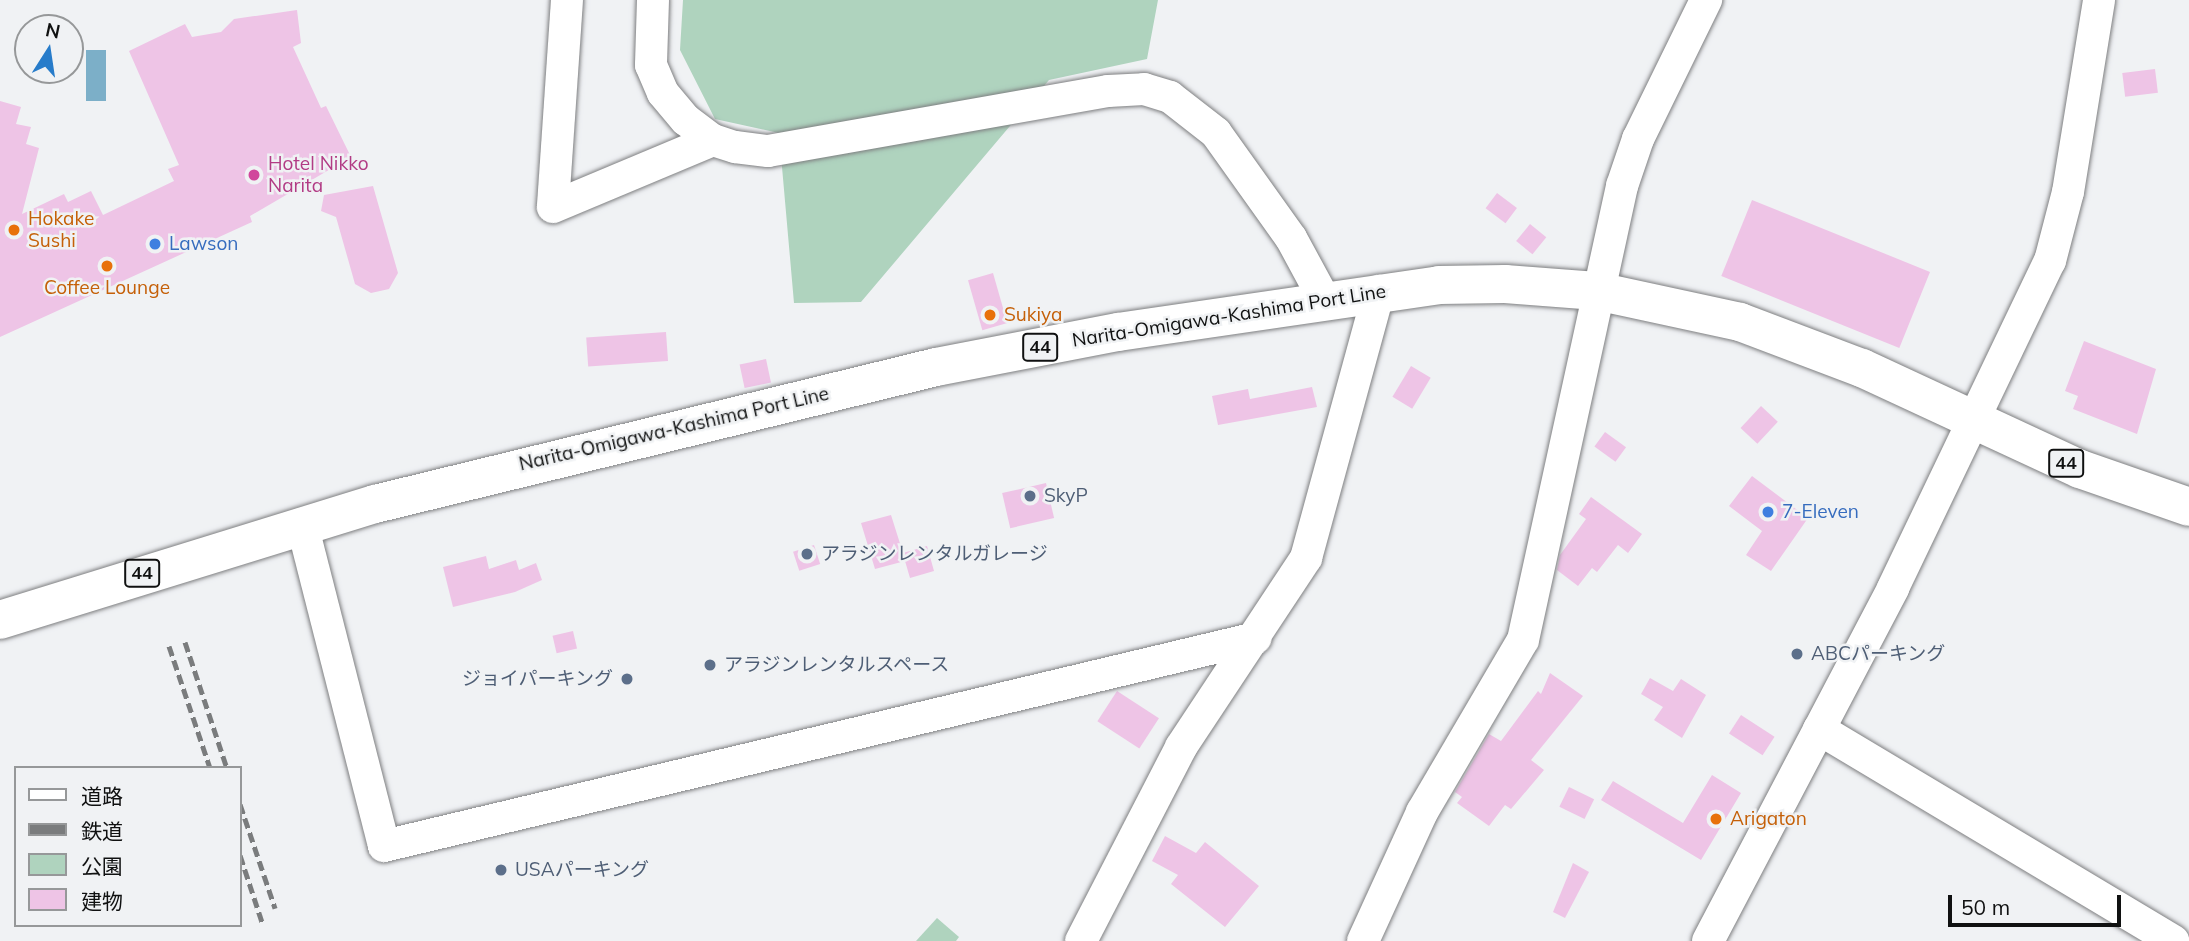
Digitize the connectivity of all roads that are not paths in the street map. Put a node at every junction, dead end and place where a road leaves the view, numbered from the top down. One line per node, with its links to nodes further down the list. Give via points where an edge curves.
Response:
1 (567, 0): 5 (street, via 553,208)
2 (653, 0): 5 (street, via 651,65 671,102)
3 (1706, 0): 7 (street, via 1638,139)
4 (2099, 0): 9 (street, via 2060,232)
5 (712, 139): 8 (street, via 768,150 981,111 1144,89 1180,103 1216,133 1291,238)
6 (1379, 291): 7 (main road, Narita-Omigawa-Kashima Port Line / 44, via 1505,284); 8 (main road, Narita-Omigawa-Kashima Port Line / 44); 13 (street, via 1306,558)
7 (1597, 291): 9 (main road, Narita-Omigawa-Kashima Port Line / 44, via 1699,312 1797,340); 16 (street, via 1523,640 1422,812)
8 (1324, 299): 11 (main road, Narita-Omigawa-Kashima Port Line / 44, via 936,367 528,464)
9 (1976, 421): 10 (main road, Narita-Omigawa-Kashima Port Line / 44, via 2080,469); 14 (street)
10 (2180, 500)
11 (302, 524): 12 (main road, Narita-Omigawa-Kashima Port Line / 44); 13 (street, via 384,846)
12 (0, 620)
13 (1256, 638): 15 (street, via 1181,747)
14 (1819, 729): 17 (street); 18 (street)
15 (1081, 941)
16 (1363, 941)
17 (1707, 941)
18 (2173, 941)

